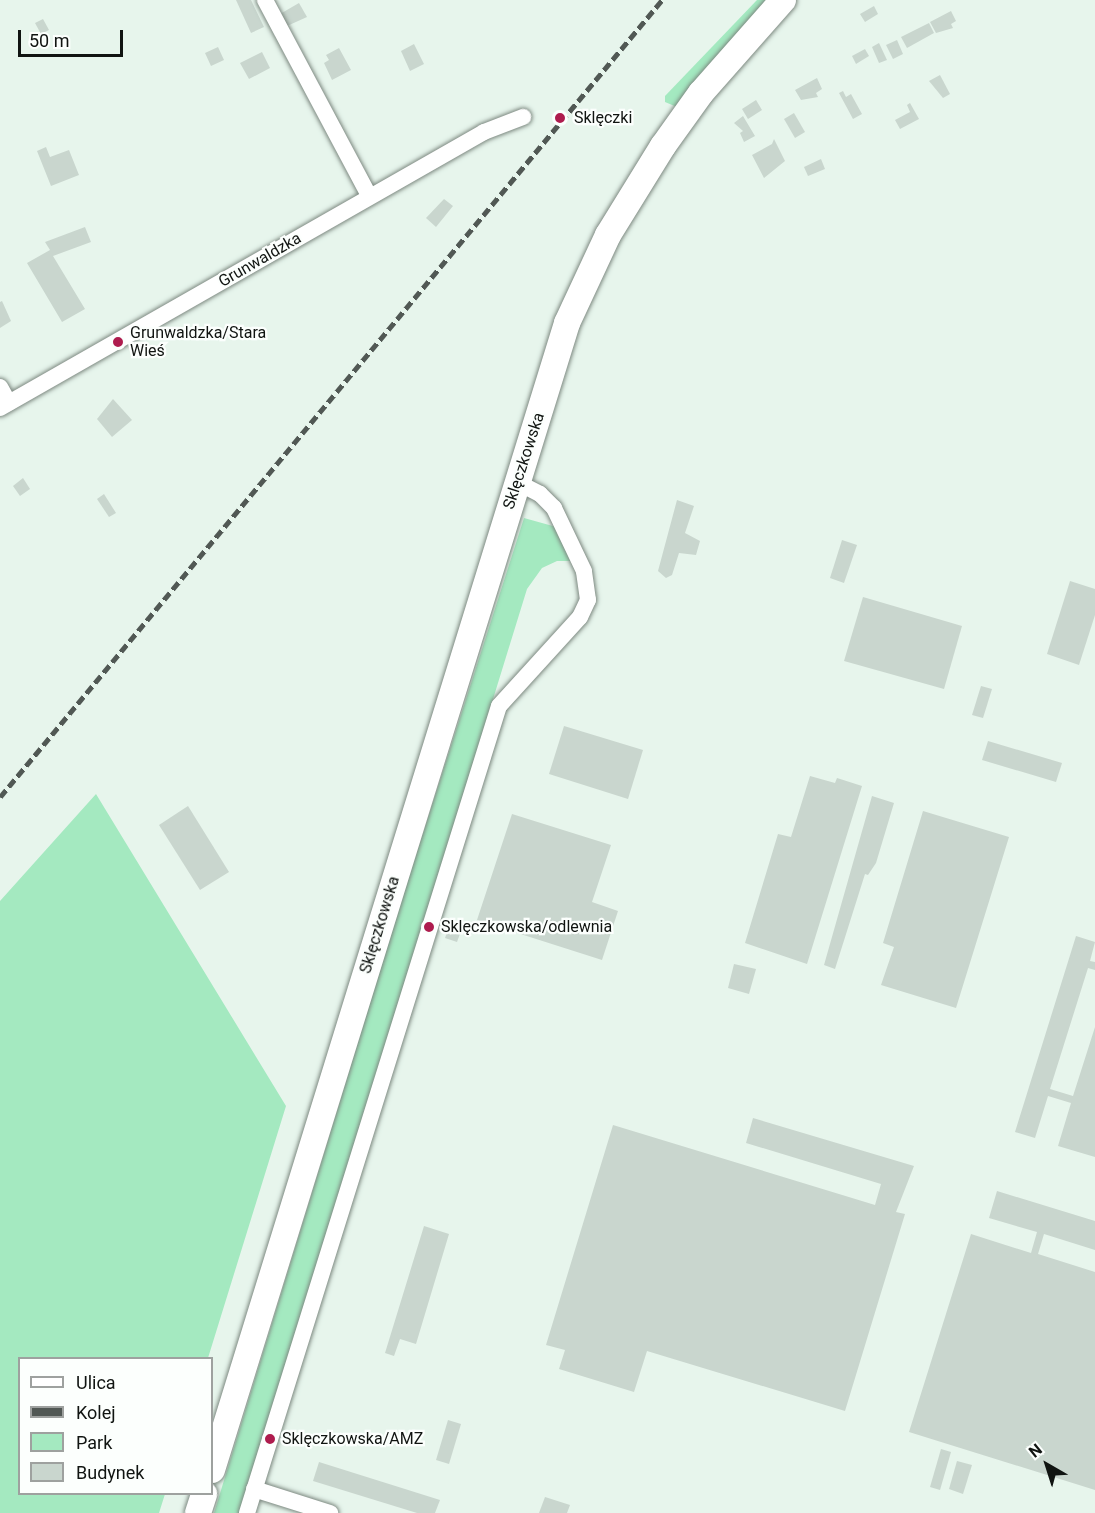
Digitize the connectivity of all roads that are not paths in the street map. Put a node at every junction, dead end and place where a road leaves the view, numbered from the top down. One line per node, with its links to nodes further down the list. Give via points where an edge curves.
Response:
1 (265, 0): 5 (street)
2 (783, 0): 6 (main road, Sklęczkowska, via 701,93 631,196 582,286)
3 (803, 0): 6 (main road, Sklęczkowska, via 750,57 672,157 621,243)
4 (523, 117): 5 (street, Grunwaldzka, via 484,132)
5 (369, 196): 8 (street, Grunwaldzka)
6 (551, 381): 9 (main road, Sklęczkowska)
7 (0, 387): 8 (street)
8 (5, 406)
9 (516, 482): 10 (main road, Sklęczkowska); 11 (street, via 540,494 554,508 584,571 588,600 580,617 499,706)
10 (213, 1467)
11 (254, 1489): 14 (street); 15 (street)
12 (204, 1495): 13 (main road)
13 (198, 1513)
14 (247, 1513)
15 (330, 1513)

